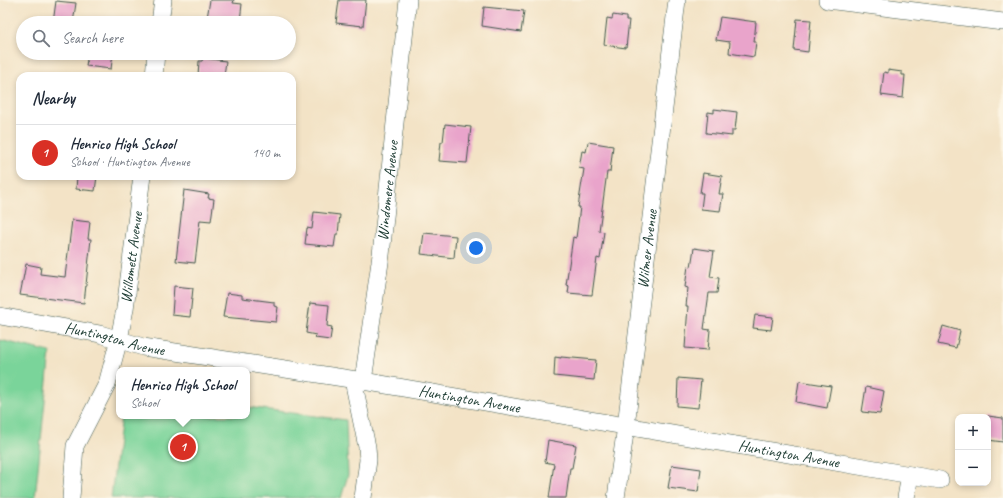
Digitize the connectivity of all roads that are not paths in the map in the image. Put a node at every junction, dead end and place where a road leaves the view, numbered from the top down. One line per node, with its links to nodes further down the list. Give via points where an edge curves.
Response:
1 (162, 0): 5 (street)
2 (408, 0): 12 (street, Windomere Avenue, via 381,255)
3 (677, 0): 13 (street, Wilmer Avenue)
4 (827, 0): 6 (street)
5 (161, 16)
6 (1003, 22)
7 (155, 60): 8 (street)
8 (154, 72)
9 (141, 180): 11 (street, Willomett Avenue)
10 (0, 316): 11 (street, Huntington Avenue)
11 (119, 339): 12 (street, Huntington Avenue, via 143,347); 16 (street, Willomett Avenue, via 107,384 75,446)
12 (358, 381): 13 (street, Huntington Avenue); 17 (street, Windomere Avenue, via 368,460)
13 (626, 426): 14 (street, Huntington Avenue); 18 (street, Wilmer Avenue)
14 (910, 475): 15 (street, Huntington Avenue); 19 (street)
15 (940, 480)
16 (71, 498)
17 (363, 498)
18 (616, 498)
19 (906, 498)

